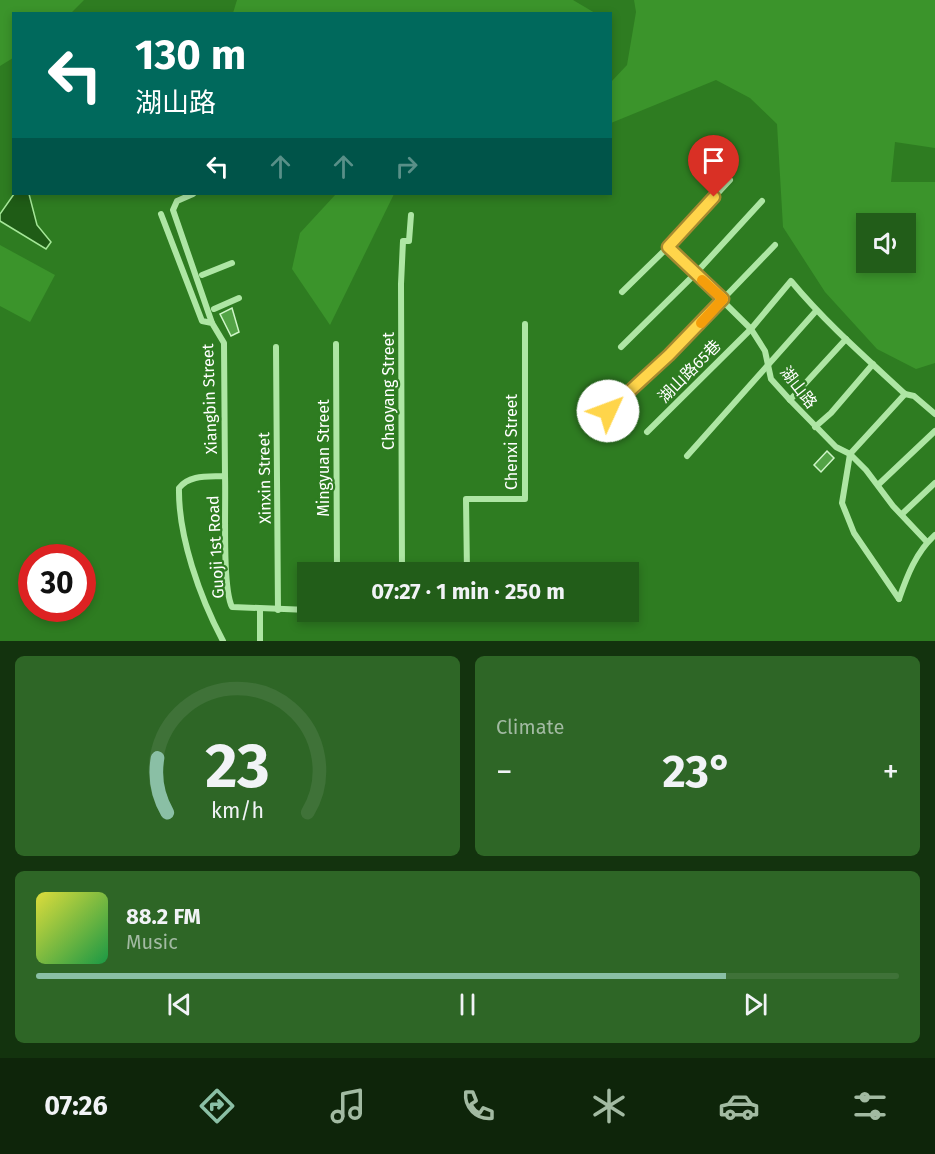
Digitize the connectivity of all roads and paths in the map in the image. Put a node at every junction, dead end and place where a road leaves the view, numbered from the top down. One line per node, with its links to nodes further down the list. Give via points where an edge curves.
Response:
1 (730, 180): 7 (street)
2 (191, 195): 16 (street, Xiangbin Street, via 177,201 173,210)
3 (762, 201): 9 (street)
4 (161, 214): 16 (street, Xiangbin Street, via 202,321)
5 (411, 215): 41 (street, Chaoyang Street, via 409,241 404,241 401,284)
6 (775, 245): 13 (street)
7 (668, 247): 9 (street, 湖山路); 11 (street)
8 (232, 263): 10 (street)
9 (696, 273): 13 (street, 湖山路); 22 (street)
10 (201, 275)
11 (622, 292)
12 (239, 298): 14 (street)
13 (723, 299): 18 (street, 湖山路); 27 (street)
14 (214, 309)
15 (816, 311): 18 (street, 湖山路65巷, via 791,281); 19 (street); 24 (street)
16 (212, 323): 34 (street, Xiangbin Street, via 224,343)
17 (525, 324): 42 (street, Chenxi Street, via 525,499 466,499)
18 (751, 329): 24 (street, 湖山路, via 765,351); 31 (street, 湖山路65巷)
19 (846, 339): 23 (street); 26 (street)
20 (336, 344): 40 (street, Mingyuan Street)
21 (276, 347): 44 (street, Xinxin Street)
22 (621, 347)
23 (873, 364): 25 (street); 29 (street)
24 (768, 365): 26 (street, 湖山路, via 771,379); 33 (street)
25 (906, 394): 28 (street); 32 (street)
26 (790, 400): 29 (street, 湖山路)
27 (608, 411)
28 (935, 414)
29 (815, 427): 32 (street, 湖山路, via 836,447)
30 (935, 431): 36 (street)
31 (647, 432)
32 (850, 454): 36 (street, 湖山路); 39 (street, via 844,514 899,599 909,571)
33 (687, 456)
34 (225, 476): 43 (street, Guoji 1st Road, via 229,600 232,607); 46 (street, Guoji 1st Road, via 193,478 178,488 198,585)
35 (935, 483): 37 (street)
36 (879, 484): 37 (street, 湖山路)
37 (902, 514): 39 (street, 湖山路)
38 (935, 536): 39 (street)
39 (927, 542)
40 (337, 562)
41 (402, 562)
42 (466, 562)
43 (260, 610): 44 (street, Guoji 1st Road); 47 (street)
44 (278, 610): 45 (street, Guoji 1st Road)
45 (297, 610)
46 (223, 641)
47 (260, 641)

